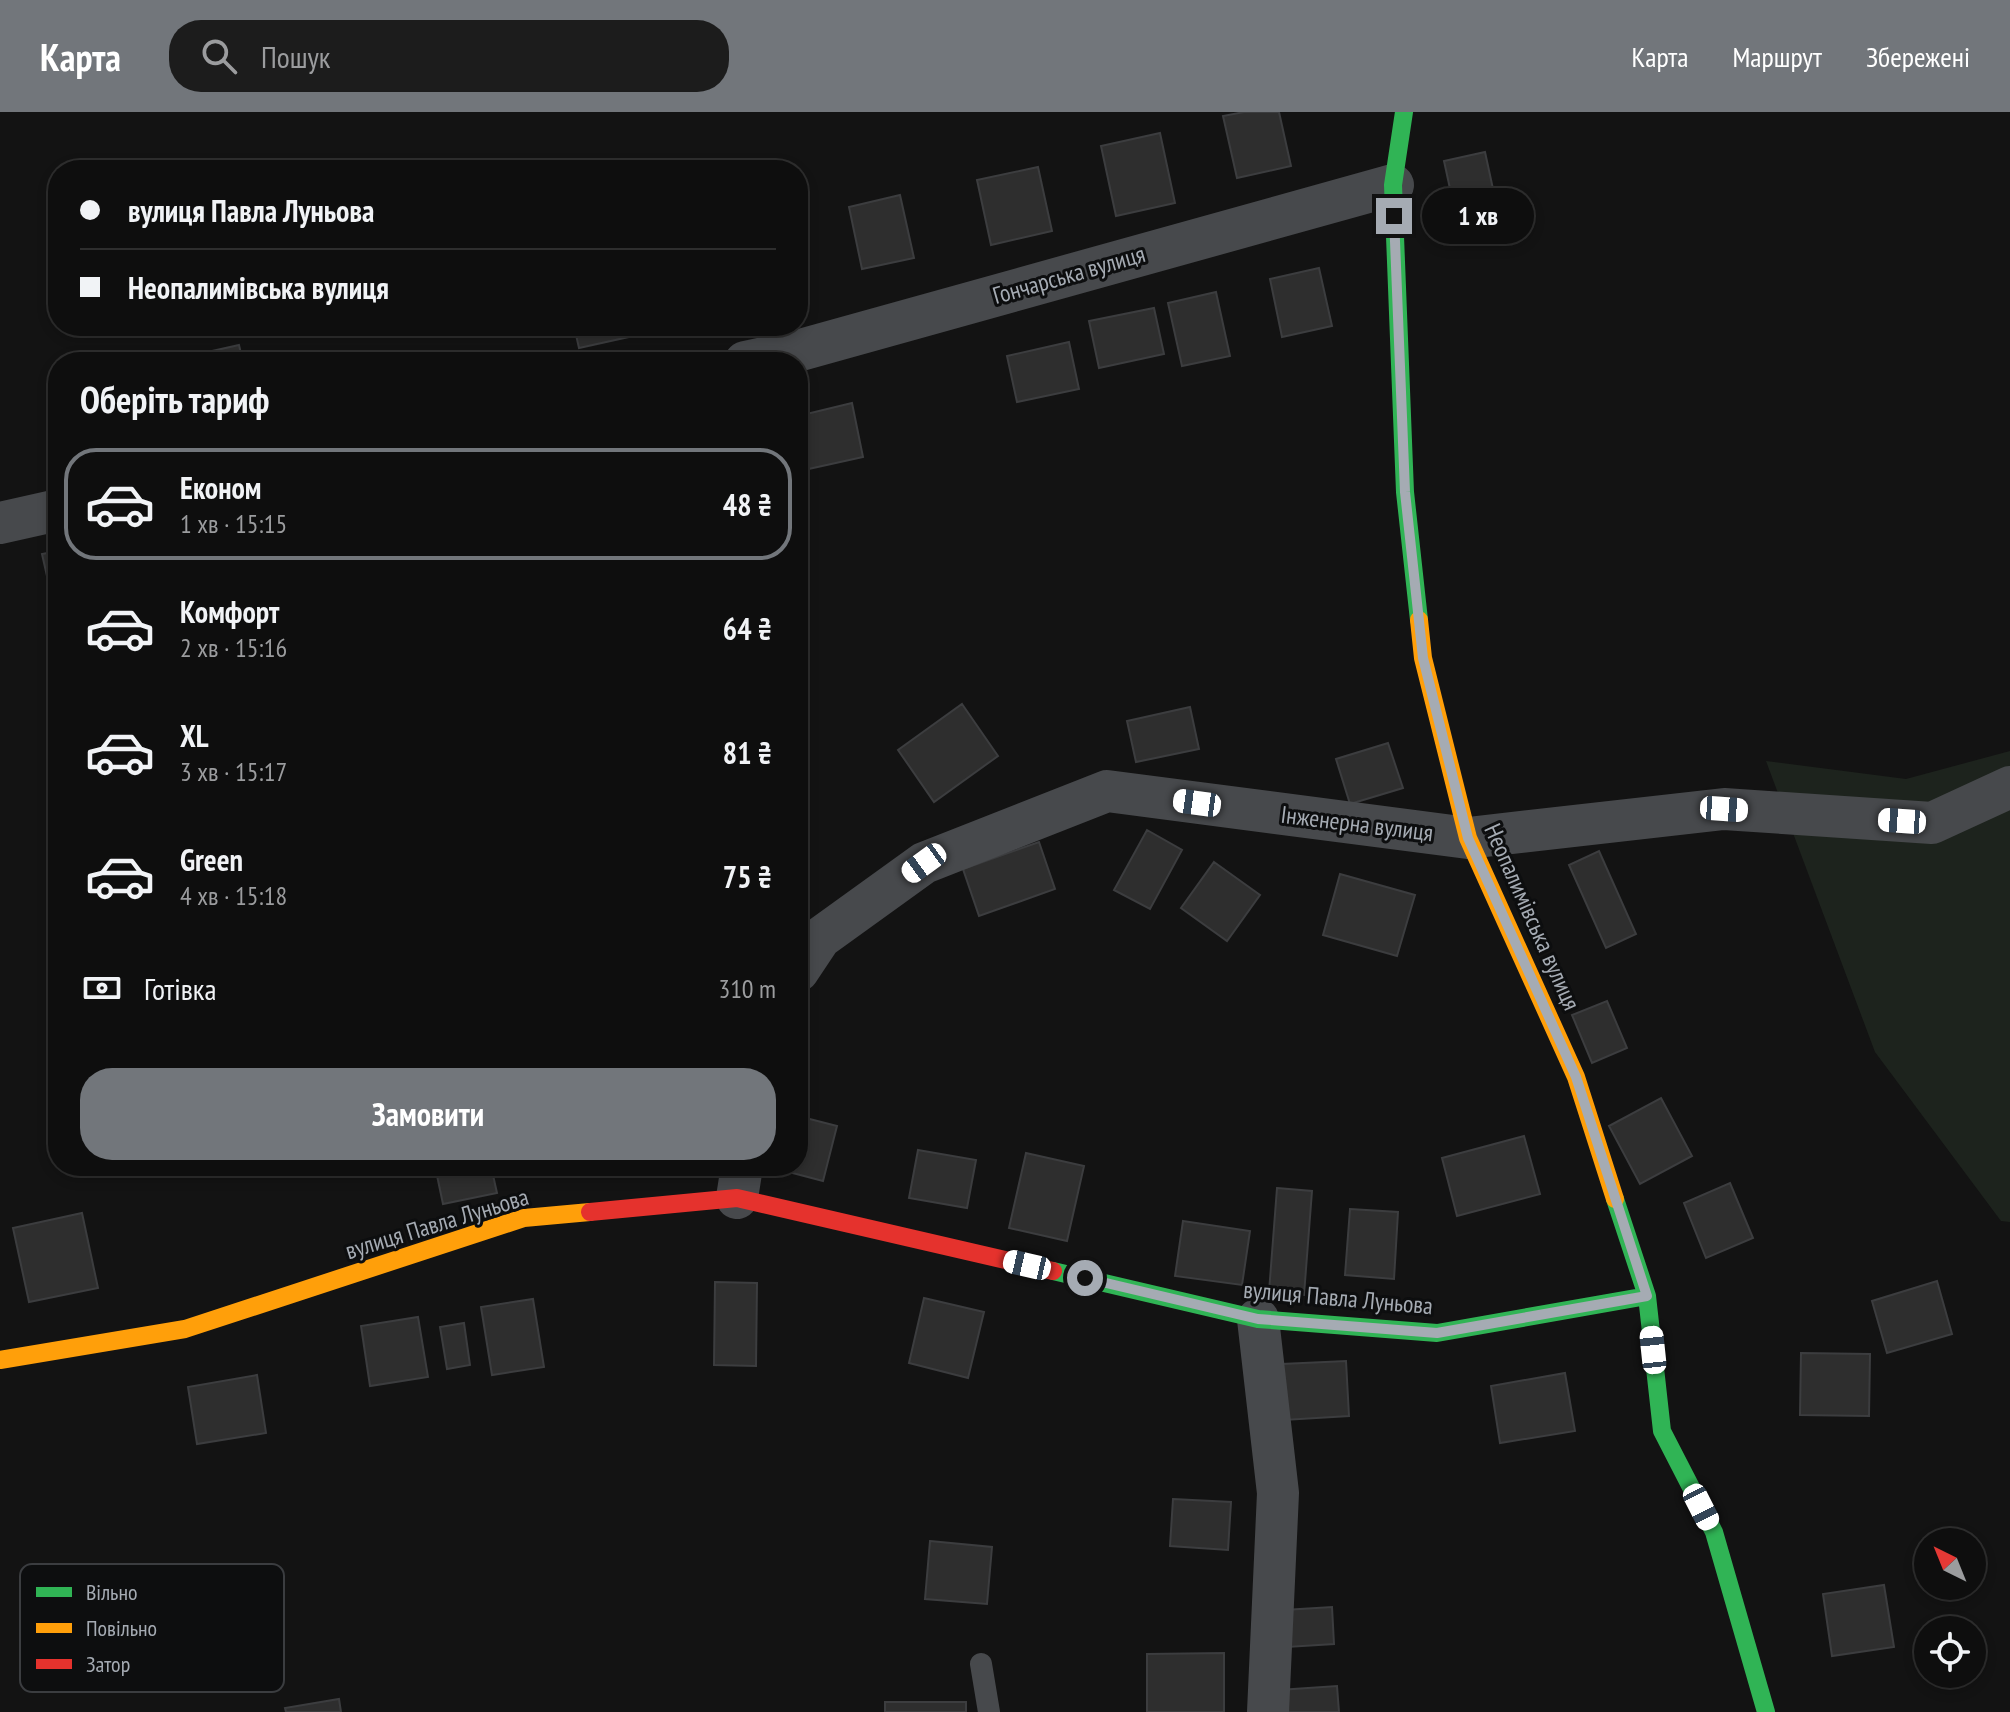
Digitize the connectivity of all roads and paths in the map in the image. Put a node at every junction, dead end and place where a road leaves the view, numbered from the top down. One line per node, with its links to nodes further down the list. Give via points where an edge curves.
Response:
1 (1404, 112): 2 (street, Неопалимівська вулиця)
2 (1393, 185): 3 (street, Гончарська вулиця); 7 (street, Неопалимівська вулиця, via 1405,492 1423,658)
3 (790, 352)
4 (48, 512): 5 (street)
5 (0, 523)
6 (2010, 787): 7 (street, Інженерна вулиця, via 1932,823 1724,809)
7 (1468, 838): 8 (street, Інженерна вулиця, via 1107,791 924,863 820,938); 10 (street, Неопалимівська вулиця, via 1576,1077)
8 (808, 956)
9 (740, 1182): 11 (street, вулиця Павла Луньова); 12 (street, вулиця Павла Луньова, via 524,1218 185,1329)
10 (1647, 1296): 11 (street, вулиця Павла Луньова, via 1437,1333); 16 (street, Неопалимівська вулиця, via 1662,1431 1714,1532)
11 (1258, 1319): 15 (street, via 1278,1493)
12 (0, 1360)
13 (981, 1664): 14 (lane)
14 (989, 1712)
15 (1268, 1712)
16 (1766, 1712)

